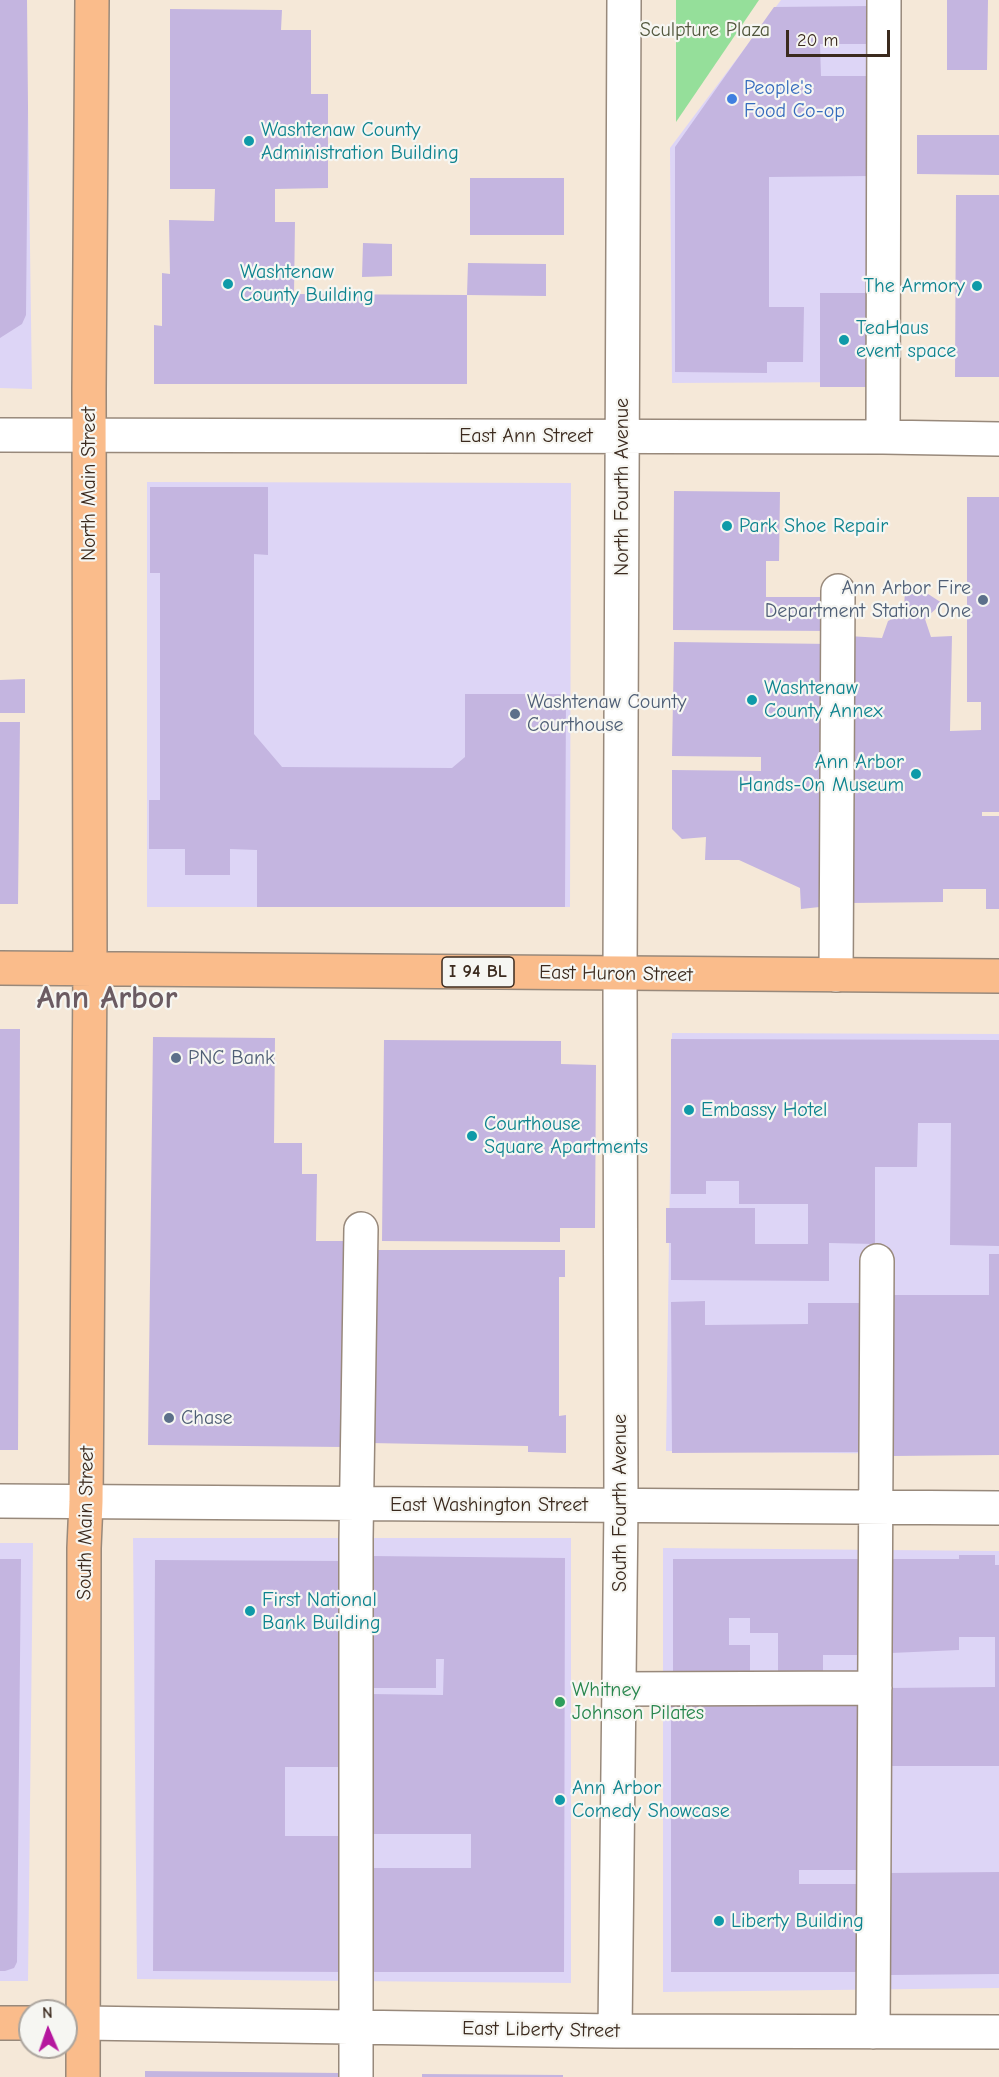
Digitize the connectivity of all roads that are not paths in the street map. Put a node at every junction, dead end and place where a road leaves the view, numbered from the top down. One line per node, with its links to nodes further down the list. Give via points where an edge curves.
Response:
1 (92, 0): 5 (main road, North Main Street)
2 (624, 0): 6 (street, North Fourth Avenue)
3 (884, 0): 7 (street)
4 (0, 435): 5 (street, East Ann Street)
5 (89, 435): 6 (street, East Ann Street); 11 (main road, North Main Street)
6 (622, 437): 7 (street, East Ann Street); 12 (street, North Fourth Avenue)
7 (883, 437): 8 (street, East Ann Street)
8 (999, 439)
9 (838, 591): 13 (street)
10 (0, 968): 11 (main road, I 94 BL)
11 (90, 969): 12 (main road, East Huron Street / I 94 BL); 18 (main road, South Main Street)
12 (620, 974): 13 (main road, East Huron Street / I 94 BL); 20 (street, South Fourth Avenue)
13 (836, 975): 14 (main road, East Huron Street / I 94 BL)
14 (999, 976)
15 (361, 1229): 19 (street)
16 (877, 1261): 21 (street)
17 (0, 1501): 18 (street, East Washington Street)
18 (86, 1502): 19 (street, East Washington Street); 25 (main road, South Main Street)
19 (356, 1503): 20 (street, East Washington Street); 29 (street)
20 (621, 1506): 21 (street, East Washington Street); 24 (street, South Fourth Avenue)
21 (875, 1507): 22 (street, East Washington Street); 23 (street)
22 (999, 1508)
23 (875, 1688): 24 (street); 31 (street)
24 (619, 1689): 30 (street, South Fourth Avenue)
25 (75, 1999)
26 (0, 2023): 27 (main road)
27 (18, 2023)
28 (78, 2023): 29 (street, East Liberty Street)
29 (356, 2027): 30 (street, East Liberty Street); 35 (street)
30 (615, 2031): 31 (street, East Liberty Street)
31 (873, 2032): 32 (street, East Liberty Street)
32 (999, 2032)
33 (78, 2047): 34 (main road, South Main Street)
34 (83, 2077)
35 (356, 2077)

